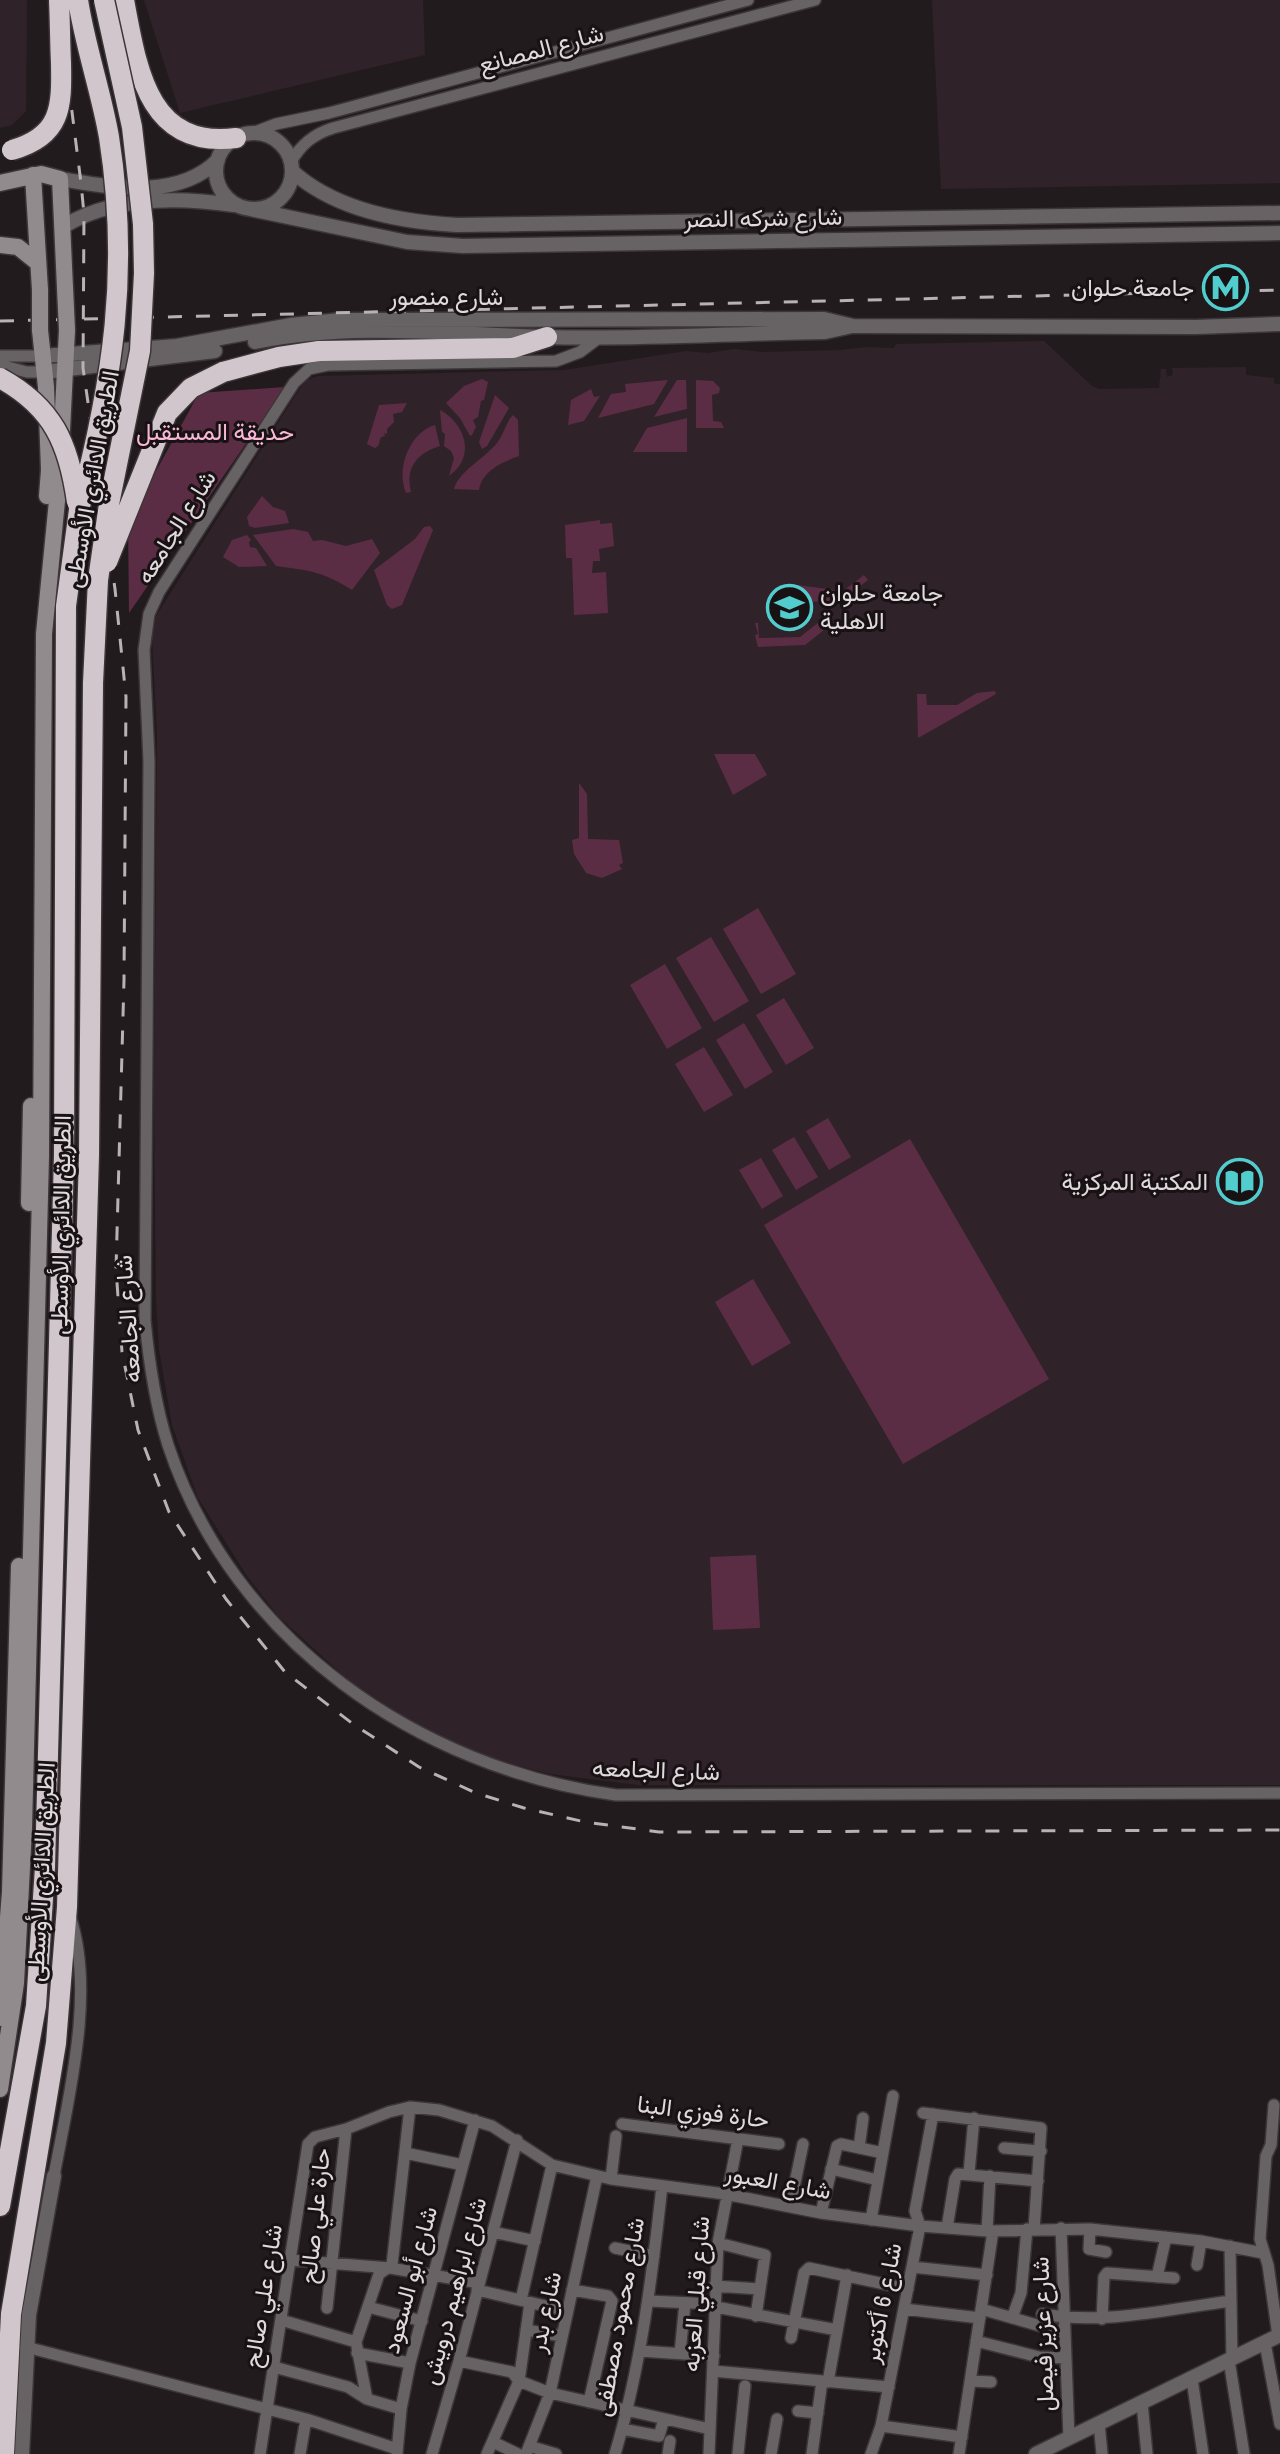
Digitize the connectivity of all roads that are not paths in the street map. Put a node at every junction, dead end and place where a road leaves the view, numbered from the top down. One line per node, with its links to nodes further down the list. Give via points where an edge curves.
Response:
1 (59, 0): 10 (highway, bridge, via 60,110 41,137)
2 (78, 0): 31 (highway, الطريق الدائري الأوسطى, bridge, via 108,133 119,270 107,391)
3 (104, 0): 32 (highway, الطريق الدائري الأوسطى, bridge, via 132,127 144,286 140,351)
4 (124, 0): 9 (highway, via 144,83 159,114 194,136)
5 (748, 0): 7 (street, شارع المصانع)
6 (815, 0): 8 (street, شارع المصانع)
7 (569, 48): 8 (street); 9 (street, شارع المصانع)
8 (572, 63): 12 (street, شارع المصانع, via 322,132 303,145)
9 (243, 136): 11 (street, via 225,147); 12 (street, via 276,140)
10 (6, 152)
11 (218, 160): 14 (street, via 191,180 169,185 100,187); 16 (street, via 220,189)
12 (291, 167): 16 (street, via 286,191 276,201 264,208); 17 (street, شارع شركه النصر, via 313,189 338,201 457,225)
13 (33, 175): 14 (main road); 15 (main road); 21 (main road)
14 (60, 179): 18 (main road)
15 (0, 183)
16 (243, 207): 18 (street, شارع شركه النصر, via 129,203 92,211); 19 (street, شارع شركه النصر, via 407,242 463,246)
17 (1280, 213)
18 (64, 226): 27 (main road, bridge)
19 (1280, 233)
20 (0, 245): 21 (main road, via 18,247)
21 (38, 263): 28 (main road, bridge)
22 (1280, 324): 23 (street, شارع منصور)
23 (853, 326): 25 (street, شارع منصور, via 825,332); 27 (street, شارع منصور, via 824,319 341,320)
24 (547, 337): 25 (street, شارع منصور); 27 (street, شارع منصور, via 325,331 195,354); 32 (highway, bridge, via 513,348 319,351 223,372 191,388 167,413)
25 (600, 337): 33 (street, شارع الجامعه, via 556,361 309,369 285,396 149,614 144,650 149,743 145,1320 155,1397 188,1495 242,1582 296,1643 338,1680 431,1740 534,1780 616,1795)
26 (0, 356): 28 (street)
27 (65, 362): 28 (street, شارع منصور); 36 (main road, via 44,634 41,1156 24,1828 19,1951)
28 (43, 364): 29 (street, via 27,372); 35 (main road, via 49,470 35,633 23,1446 10,1892)
29 (0, 365)
30 (0, 378): 31 (highway, bridge, via 29,397 56,427 67,451)
31 (79, 510): 69 (highway, الطريق الدائري الأوسطى, via 66,606 64,1171 45,1867 33,2027)
32 (98, 580): 34 (highway, الطريق الدائري الأوسطى, via 89,1170)
33 (1280, 1793)
34 (67, 1907): 61 (street, via 79,1955 79,2014); 169 (highway, الطريق الدائري الأوسطى, via 56,2043 11,2314)
35 (0, 2018)
36 (3, 2050): 37 (main road)
37 (0, 2089)
38 (893, 2096): 56 (street)
39 (1274, 2105): 87 (street, via 1265,2169)
40 (410, 2107): 43 (street, شارع العبور); 45 (street, شارع العبور); 55 (street)
41 (863, 2118): 52 (street)
42 (974, 2118): 54 (street, via 1040,2127); 60 (street); 73 (street, شارع 6 أكتوبر, via 928,2113 915,2211)
43 (475, 2120): 48 (street, شارع العبور); 57 (street, شارع أبو السعود)
44 (622, 2124): 47 (street, حارة فوزي البنا)
45 (346, 2129): 49 (street, شارع العبور); 90 (street, حارة علي صالح)
46 (616, 2136): 64 (street)
47 (738, 2139): 50 (street, حارة فوزي البنا); 68 (street, شارع قبلي العزبه)
48 (517, 2140): 58 (street, شارع العبور); 79 (street, شارع ابراهيم درويش)
49 (308, 2144): 89 (street, شارع علي صالح)
50 (779, 2144)
51 (803, 2144): 70 (street)
52 (859, 2148): 56 (street); 59 (street, via 837,2146)
53 (1004, 2148): 54 (street)
54 (1041, 2151): 66 (street)
55 (405, 2153): 57 (street); 93 (street)
56 (883, 2153): 65 (street)
57 (463, 2165): 94 (street, شارع أبو السعود)
58 (552, 2165): 62 (street, شارع العبور); 81 (street)
59 (831, 2169): 65 (street); 71 (street)
60 (969, 2173): 63 (street); 74 (street, via 955,2179)
61 (54, 2176): 129 (street)
62 (597, 2176): 64 (street, شارع العبور); 103 (street, شارع بدر)
63 (990, 2176): 66 (street); 78 (street)
64 (611, 2179): 67 (street, شارع العبور)
65 (878, 2180): 72 (street)
66 (1038, 2181): 76 (street)
67 (662, 2186): 68 (street, شارع العبور); 88 (street, شارع محمود مصطفى)
68 (725, 2194): 70 (street, شارع العبور); 83 (street, شارع قبلي العزبه)
69 (0, 2206)
70 (790, 2207): 71 (street, شارع العبور)
71 (821, 2213): 72 (street, شارع العبور)
72 (871, 2220): 73 (street, شارع العبور)
73 (920, 2226): 74 (street, شارع العبور); 92 (street, شارع 6 أكتوبر)
74 (947, 2228): 78 (street, شارع العبور)
75 (1061, 2228): 76 (street, شارع العبور); 77 (street, شارع العبور); 117 (street, شارع عزيز فيصل)
76 (1031, 2229): 78 (street, شارع العبور); 116 (street)
77 (1090, 2229): 80 (street, شارع العبور); 86 (street, via 1089,2249)
78 (990, 2231): 96 (street)
79 (493, 2232): 81 (street); 99 (street, شارع ابراهيم درويش)
80 (1166, 2237): 82 (street, شارع العبور); 97 (street)
81 (535, 2241): 106 (street)
82 (1201, 2241): 84 (street, شارع العبور); 91 (street)
83 (718, 2243): 100 (street, شارع قبلي العزبه); 101 (street, via 764,2253)
84 (1230, 2246): 87 (street, شارع العبور); 105 (street)
85 (615, 2248): 88 (street)
86 (1106, 2252)
87 (1263, 2253): 127 (street)
88 (654, 2256): 104 (street, شارع محمود مصطفى)
89 (290, 2260): 90 (street); 119 (street, شارع علي صالح)
90 (332, 2263): 93 (street); 110 (street, حارة علي صالح)
91 (1197, 2265)
92 (912, 2267): 96 (street); 102 (street, شارع 6 أكتوبر)
93 (390, 2268): 94 (street); 109 (street, via 379,2274)
94 (436, 2274): 99 (street); 120 (street, شارع أبو السعود)
95 (847, 2275): 102 (street); 121 (street, via 807,2269); 123 (street)
96 (987, 2275): 113 (street)
97 (1157, 2277): 98 (street); 118 (street, via 1106,2274)
98 (1174, 2278)
99 (478, 2286): 106 (street); 136 (street, شارع ابراهيم درويش)
100 (714, 2286): 101 (street); 108 (street, شارع قبلي العزبه)
101 (760, 2289): 115 (street)
102 (908, 2289): 111 (street, شارع 6 أكتوبر)
103 (572, 2290): 112 (street, شارع بدر); 149 (street, via 612,2301)
104 (649, 2301): 107 (street); 131 (street, شارع محمود مصطفى)
105 (1231, 2301): 118 (street); 135 (street)
106 (526, 2302): 112 (street); 122 (street)
107 (685, 2303): 108 (street); 132 (street)
108 (715, 2305): 115 (street); 133 (street, شارع قبلي العزبه)
109 (368, 2307): 120 (street); 130 (street)
110 (327, 2308)
111 (904, 2309): 113 (street); 146 (street, شارع 6 أكتوبر)
112 (567, 2311): 125 (street, شارع بدر)
113 (981, 2314): 116 (street); 128 (street)
114 (1042, 2314): 117 (street)
115 (756, 2316): 121 (street)
116 (1012, 2318): 124 (street)
117 (1065, 2318): 118 (street); 124 (street, شارع عزيز فيصل)
118 (1102, 2319)
119 (281, 2320): 130 (street); 138 (street, شارع علي صالح)
120 (422, 2321): 137 (street, شارع أبو السعود)
121 (794, 2322): 123 (street); 126 (street)
122 (526, 2330): 125 (street); 141 (street)
123 (837, 2330): 142 (street)
124 (1065, 2333): 134 (street, شارع عزيز فيصل)
125 (562, 2336): 147 (street, شارع بدر)
126 (791, 2338)
127 (1274, 2338): 135 (street); 160 (street)
128 (976, 2341): 134 (street, via 1039,2357); 143 (street)
129 (26, 2347): 152 (street); 170 (street)
130 (356, 2348): 137 (street); 148 (street)
131 (640, 2351): 132 (street); 153 (street, شارع محمود مصطفى)
132 (680, 2353): 133 (street)
133 (714, 2356): 139 (street, شارع قبلي العزبه)
134 (1066, 2358): 165 (street, شارع عزيز فيصل)
135 (1230, 2360): 140 (street); 188 (street)
136 (459, 2361): 141 (street, via 512,2372); 173 (street, شارع ابراهيم درويش)
137 (410, 2363): 151 (street, شارع أبو السعود)
138 (274, 2367): 148 (street, via 348,2387); 152 (street, شارع علي صالح)
139 (713, 2371): 142 (street); 163 (street, شارع قبلي العزبه)
140 (1192, 2379): 150 (street); 187 (street)
141 (519, 2381): 147 (street); 166 (street)
142 (825, 2381): 146 (street); 155 (street)
143 (970, 2381): 144 (street); 164 (street)
144 (991, 2382)
145 (745, 2386): 179 (street)
146 (889, 2387): 161 (street, شارع 6 أكتوبر)
147 (550, 2393): 149 (street); 167 (street, شارع بدر)
148 (367, 2399): 151 (street)
149 (589, 2402): 153 (street)
150 (1142, 2403): 159 (street); 186 (street)
151 (401, 2409): 168 (street, شارع أبو السعود)
152 (267, 2410): 156 (street); 171 (street, شارع علي صالح)
153 (628, 2411): 157 (street); 162 (street, شارع محمود مصطفى)
154 (798, 2411): 155 (street)
155 (818, 2413): 181 (street)
156 (306, 2419): 168 (street); 172 (street)
157 (664, 2419): 162 (street, via 659,2436); 163 (street)
158 (777, 2419): 180 (street)
159 (1099, 2423): 165 (street); 185 (street)
160 (1280, 2424)
161 (881, 2426): 164 (street); 182 (street, شارع 6 أكتوبر)
162 (622, 2429): 177 (street, شارع محمود مصطفى)
163 (710, 2429): 178 (street, شارع قبلي العزبه)
164 (962, 2437): 183 (street)
165 (1069, 2438): 184 (street)
166 (493, 2442): 174 (street); 175 (street)
167 (527, 2450): 176 (street)
168 (397, 2452)
169 (4, 2454)
170 (22, 2454)
171 (260, 2454)
172 (300, 2454)
173 (432, 2454)
174 (487, 2454)
175 (518, 2454)
176 (556, 2454)
177 (615, 2454)
178 (709, 2454)
179 (738, 2454)
180 (771, 2454)
181 (812, 2454)
182 (871, 2454)
183 (959, 2454)
184 (1036, 2454)
185 (1102, 2454)
186 (1147, 2454)
187 (1203, 2454)
188 (1244, 2454)

